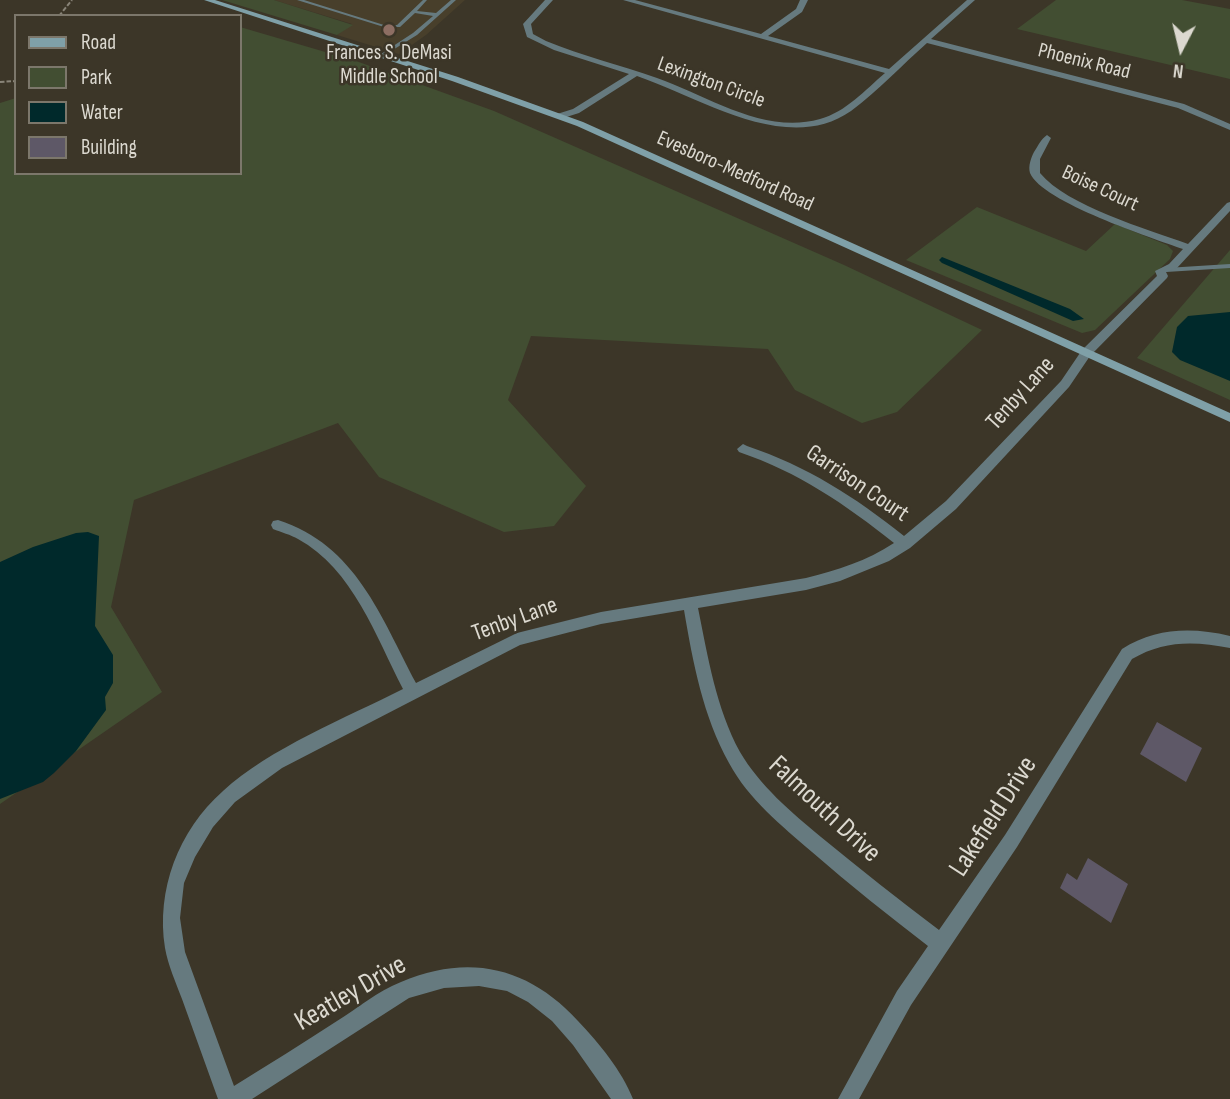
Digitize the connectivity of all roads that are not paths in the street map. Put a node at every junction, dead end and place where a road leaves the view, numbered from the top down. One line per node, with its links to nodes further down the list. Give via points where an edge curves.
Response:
1 (208, 0): 15 (street, Evesboro-Medford Road)
2 (299, 0): 10 (lane)
3 (320, 0): 10 (lane)
4 (425, 0): 11 (lane)
5 (454, 0): 12 (lane)
6 (549, 0): 17 (street, Lexington Circle, via 527,24 530,35 552,47)
7 (627, 0): 13 (street)
8 (804, 0): 13 (street, via 799,10)
9 (971, 0): 14 (street, Lexington Circle)
10 (313, 4): 11 (lane, via 393,27)
11 (414, 12): 12 (lane)
12 (437, 15): 15 (lane)
13 (763, 36): 16 (street)
14 (926, 40): 16 (street, Lexington Circle); 19 (street, Phoenix Road, via 1181,106)
15 (383, 55): 18 (street, Evesboro-Medford Road)
16 (888, 71): 17 (street, Lexington Circle, via 839,115 806,125 763,121)
17 (631, 72): 18 (street, via 576,111)
18 (563, 115): 25 (street, Evesboro-Medford Road)
19 (1230, 127)
20 (1047, 138): 22 (street, Boise Court, via 1034,168 1042,182 1077,203)
21 (1230, 205): 22 (street)
22 (1189, 248): 24 (street, via 1173,266)
23 (1230, 266): 24 (lane)
24 (1160, 271): 25 (street, via 1163,276)
25 (1086, 353): 26 (street, Evesboro-Medford Road); 29 (street, Tenby Lane, via 1065,384 964,492)
26 (1230, 418)
27 (743, 449): 29 (street, Garrison Court, via 812,475)
28 (278, 525): 32 (street, via 317,543 342,568)
29 (905, 544): 30 (street, Tenby Lane, via 828,579)
30 (690, 605): 32 (street, Tenby Lane, via 545,630 490,650); 33 (street, Falmouth Drive, via 715,710 750,781 790,823)
31 (1230, 642): 33 (street, Lakefield Drive, via 1178,636 1141,644 1127,654 1025,820)
32 (412, 691): 34 (street, Tenby Lane, via 252,777 207,821 188,851 175,883 171,918 175,952)
33 (941, 944): 37 (street, Lakefield Drive, via 897,1010)
34 (228, 1099)
35 (233, 1099): 36 (street, Keatley Drive, via 404,990 432,979 462,975 519,985 545,1002 569,1023)
36 (623, 1099)
37 (848, 1099)

